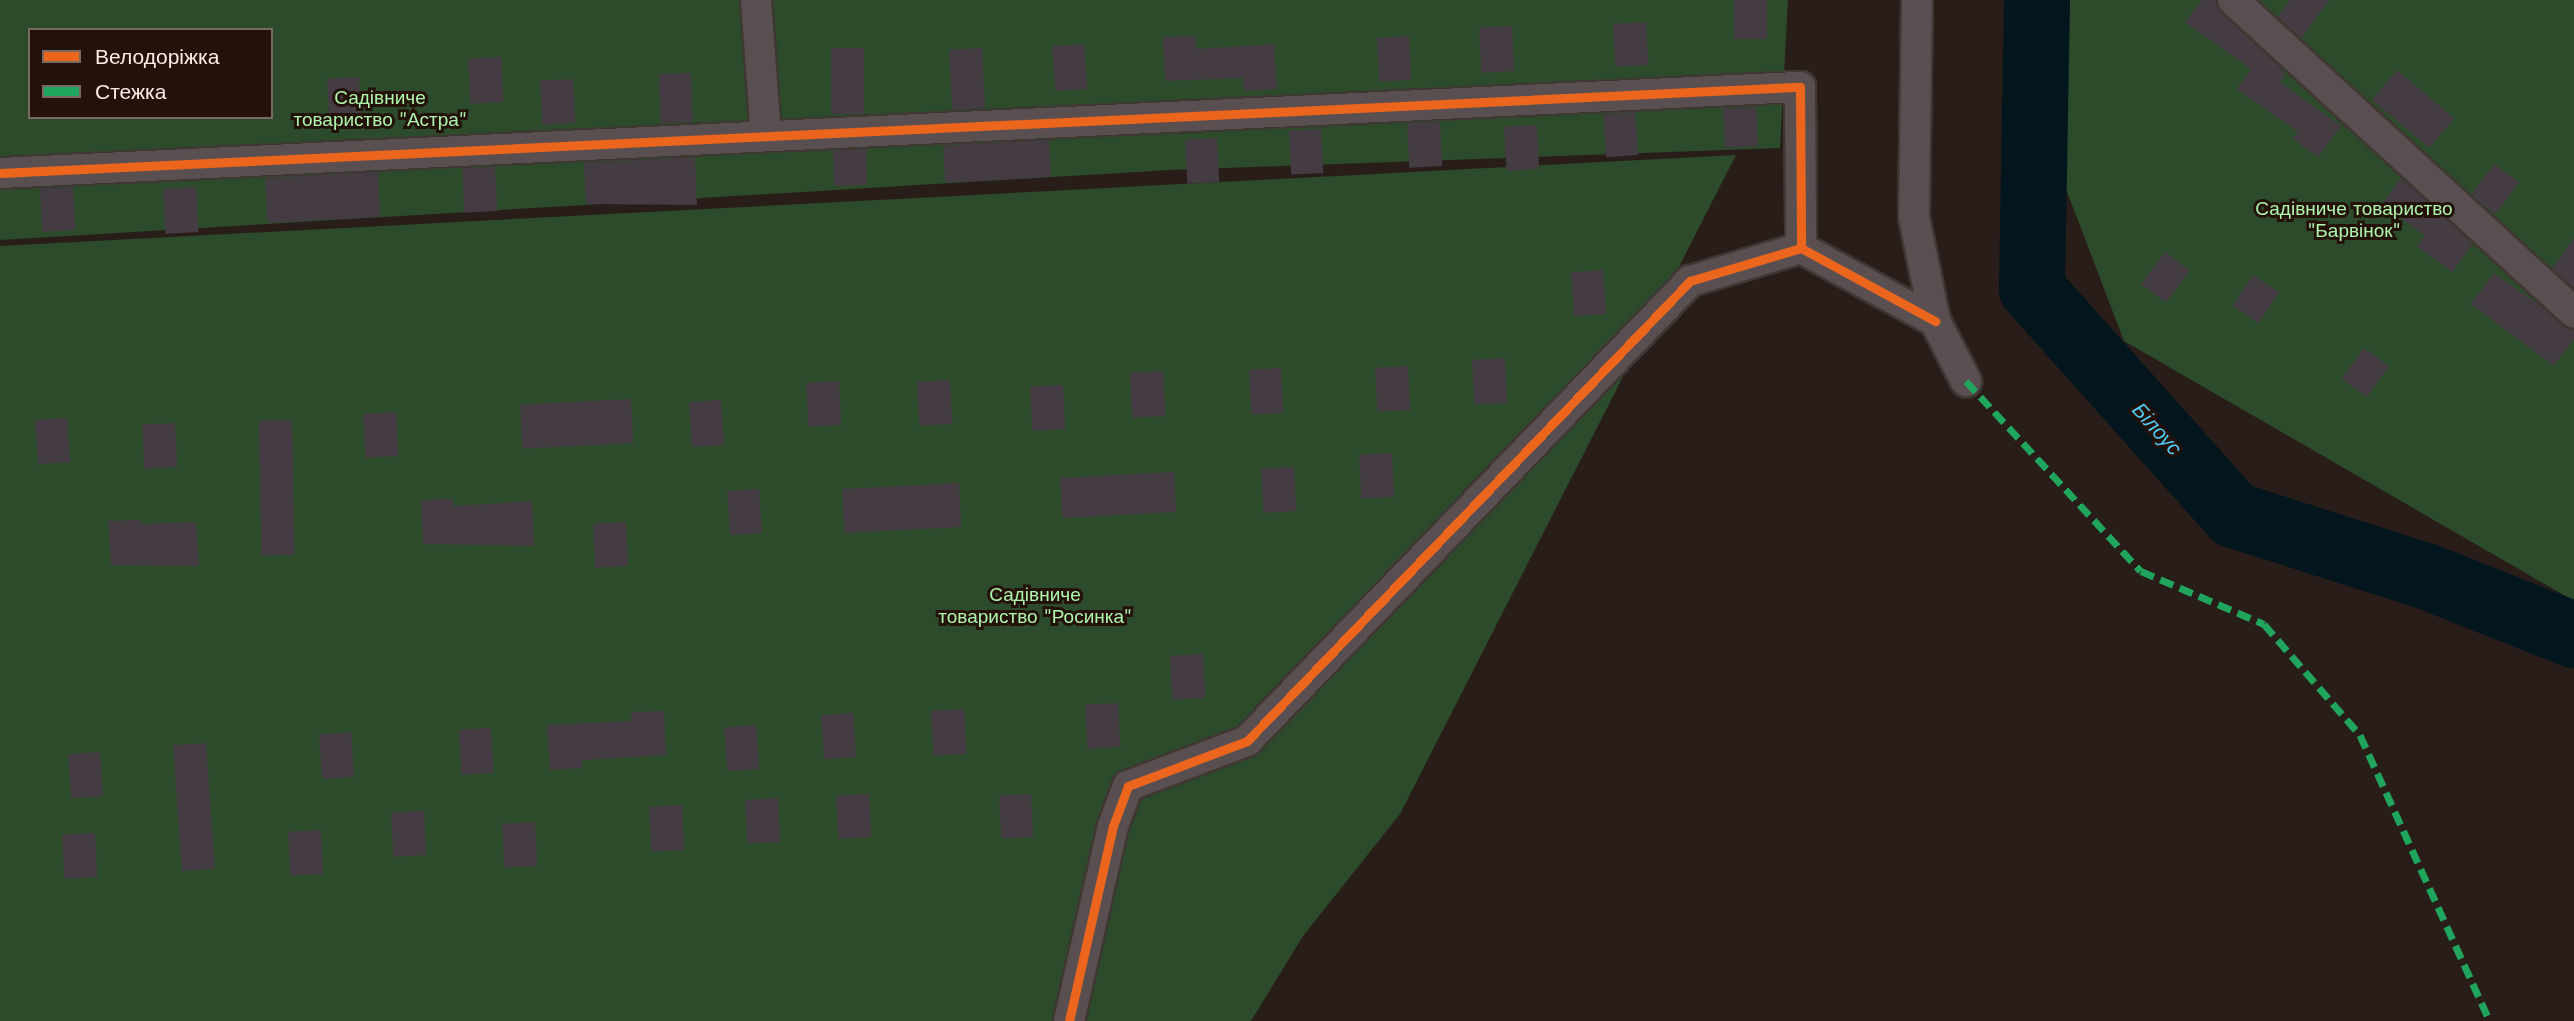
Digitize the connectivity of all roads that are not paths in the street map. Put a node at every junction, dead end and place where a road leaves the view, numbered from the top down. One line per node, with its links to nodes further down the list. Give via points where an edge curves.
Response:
1 (755, 0): 4 (street)
2 (1917, 0): 8 (street, via 1914,217)
3 (2233, 0): 7 (street)
4 (766, 135): 5 (street); 6 (street, via 1800,88)
5 (0, 173)
6 (1801, 247): 8 (street); 10 (street, via 1689,281 1247,741 1128,786 1113,826)
7 (2574, 313)
8 (1935, 321): 9 (street)
9 (1966, 381)
10 (1069, 1021)

